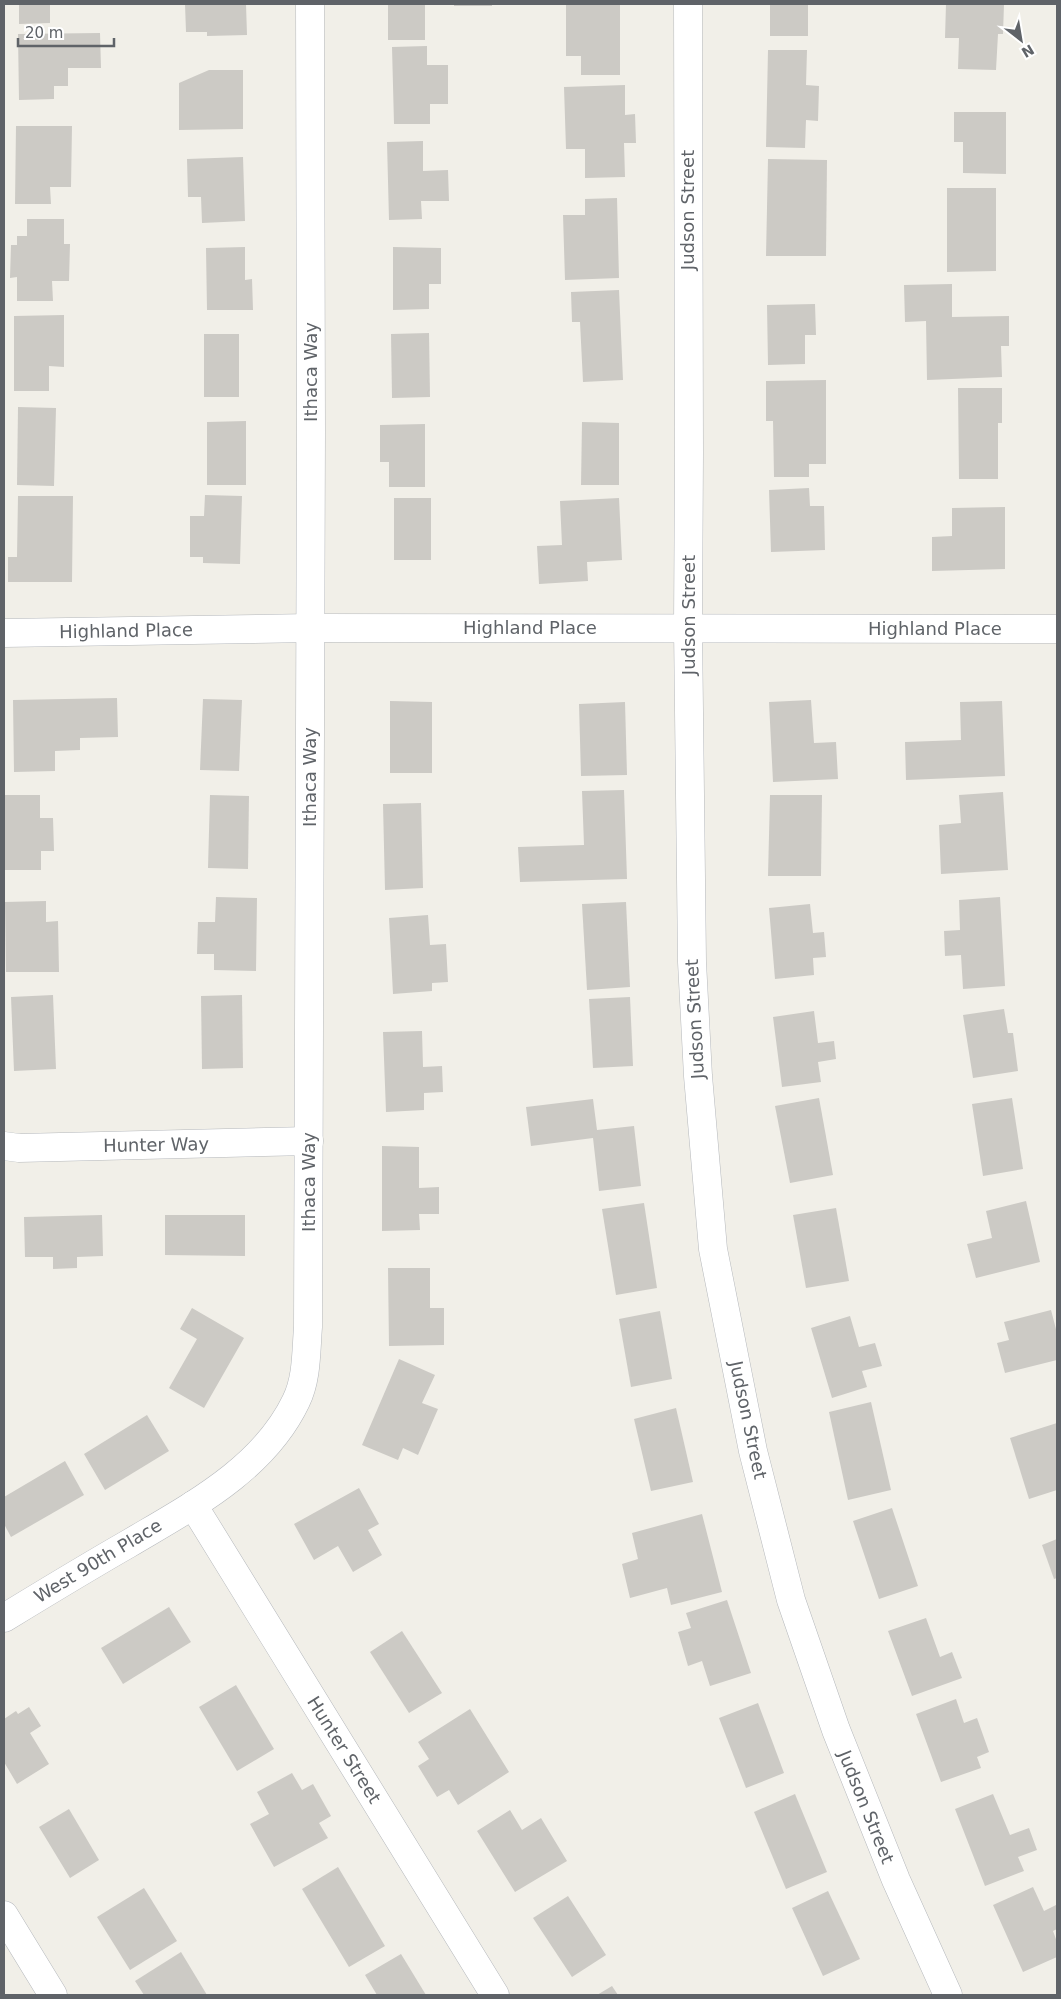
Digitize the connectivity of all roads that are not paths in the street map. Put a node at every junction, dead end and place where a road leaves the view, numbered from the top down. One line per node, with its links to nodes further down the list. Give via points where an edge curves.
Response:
1 (310, 4): 3 (street, Ithaca Way)
2 (688, 4): 4 (street, Judson Street)
3 (310, 628): 4 (street, Highland Place); 6 (street, Highland Place); 7 (street, Ithaca Way)
4 (688, 628): 5 (street, Highland Place); 14 (street, Judson Street, via 692,962 713,1249 753,1451 791,1600 839,1739 896,1880)
5 (1057, 629)
6 (4, 633)
7 (309, 1142): 8 (street, Hunter Way); 9 (street, Ithaca Way, via 308,1327 305,1369 297,1399 268,1444 236,1474)
8 (4, 1146)
9 (193, 1505): 10 (street, West 90th Place); 13 (street, Hunter Street)
10 (4, 1618)
11 (4, 1915): 12 (street)
12 (53, 1995)
13 (495, 1995)
14 (948, 1995)

